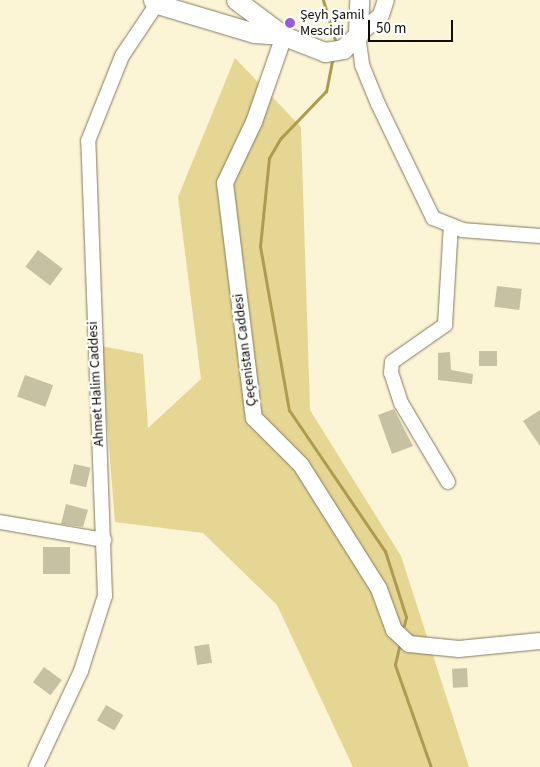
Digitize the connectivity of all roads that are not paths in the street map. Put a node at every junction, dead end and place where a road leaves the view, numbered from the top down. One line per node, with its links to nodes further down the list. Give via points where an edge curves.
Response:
1 (236, 0): 6 (main road)
2 (359, 0): 5 (main road)
3 (386, 0): 5 (street, via 381,15)
4 (155, 2): 6 (main road, via 254,33); 11 (street, Ahmet Halim Caddesi, via 122,56 88,141)
5 (358, 35): 6 (main road, via 343,50 325,52); 7 (street, via 362,65 433,218)
6 (284, 36): 12 (street, Çeçenistan Caddesi, via 254,122 225,183 254,418 301,465 379,589 394,630 409,644 459,649)
7 (451, 226): 8 (street, via 462,230); 9 (street, via 445,325 392,362 391,373 401,403)
8 (540, 236)
9 (448, 482)
10 (0, 522): 11 (street)
11 (104, 540): 13 (street, Ahmet Halim Caddesi, via 104,596 81,671)
12 (540, 641)
13 (36, 767)

